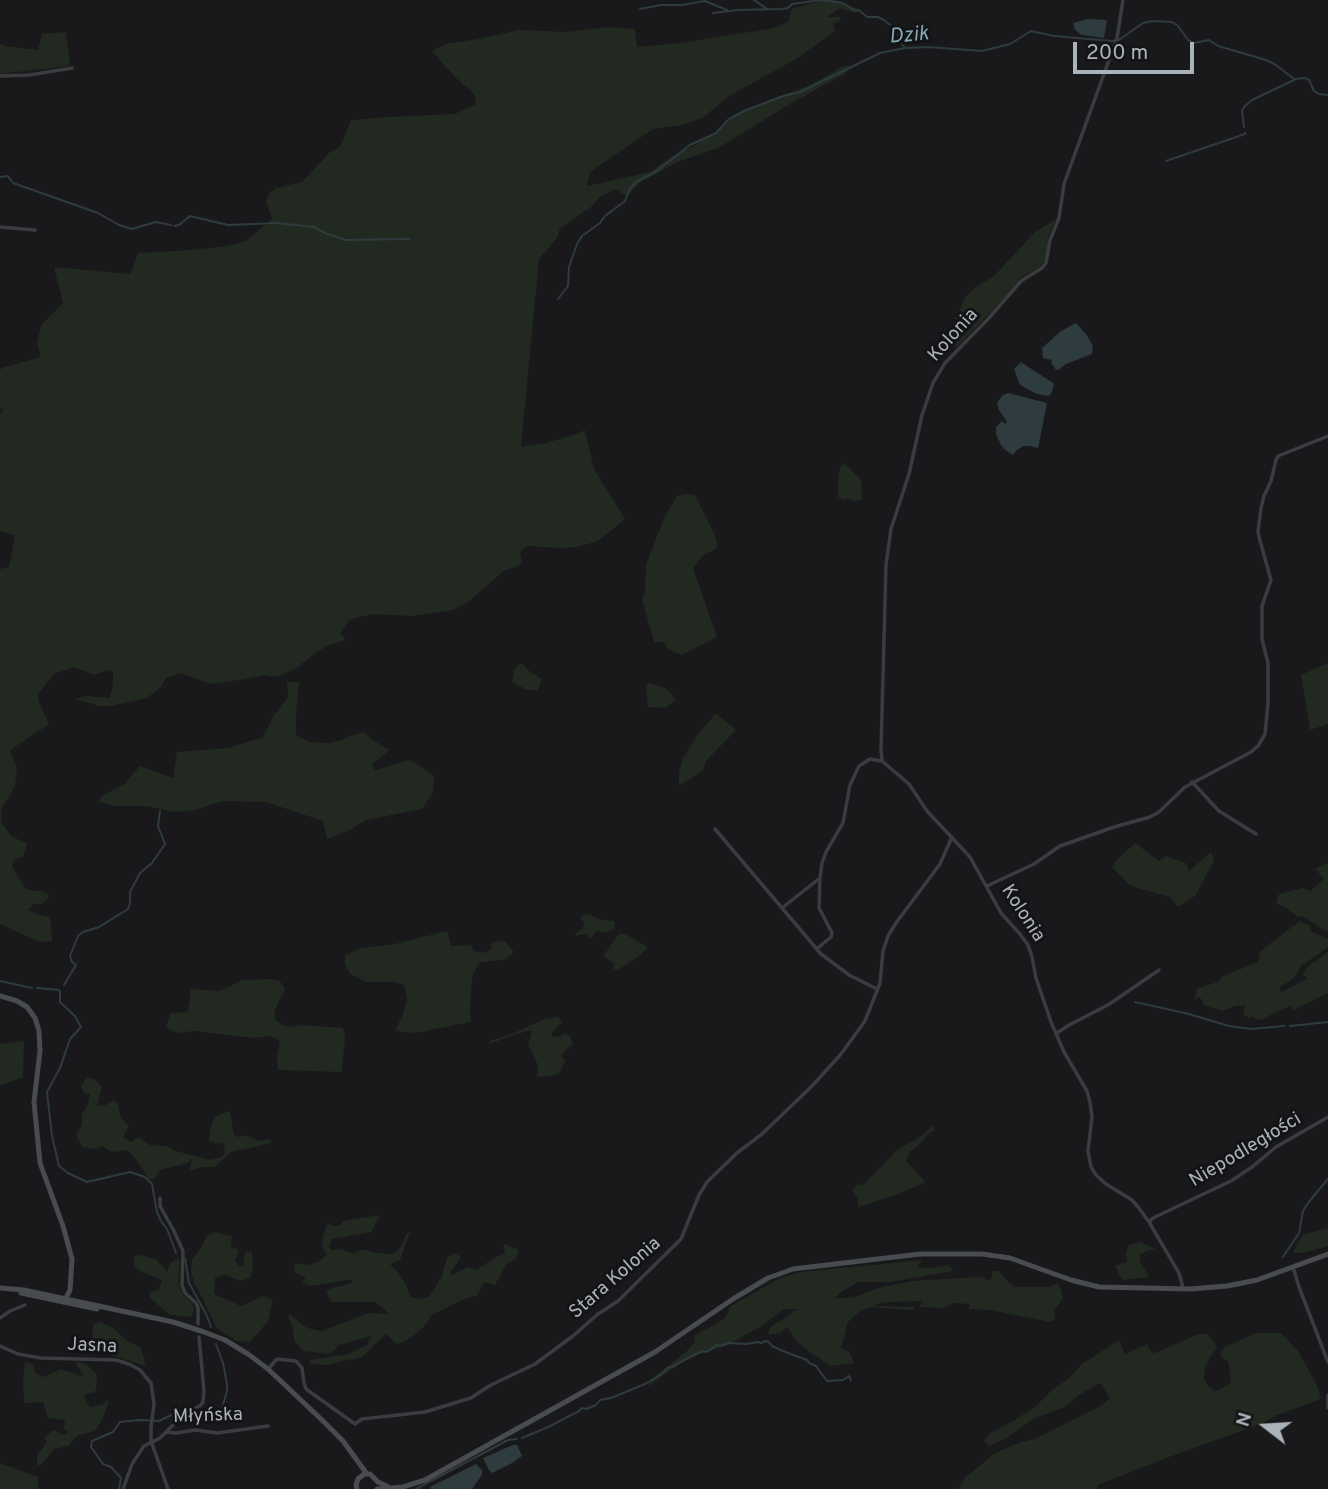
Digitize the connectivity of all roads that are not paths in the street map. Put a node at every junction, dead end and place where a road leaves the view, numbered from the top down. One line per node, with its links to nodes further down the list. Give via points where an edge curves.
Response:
1 (1123, 0): 7 (street, Kolonia, via 1116,41 1066,175 1046,263 1021,281 945,363 922,415 891,529 886,565)
2 (72, 68): 3 (street)
3 (0, 76)
4 (0, 227): 5 (street)
5 (35, 230)
6 (1328, 436): 8 (street, via 1278,456 1261,509 1258,531 1270,580 1262,606 1268,663 1265,734 1251,752)
7 (882, 761): 11 (street, Kolonia, via 909,784); 12 (street, via 870,759 855,772 843,823 826,852)
8 (1192, 782): 10 (street, via 1219,811); 13 (street, via 1150,817 1060,846)
9 (715, 829): 14 (street)
10 (1256, 834)
11 (952, 837): 13 (street, Kolonia); 17 (street, Stara Kolonia, via 940,864 888,936)
12 (820, 878): 14 (street); 15 (street, via 820,908 832,933)
13 (987, 886): 19 (street, Kolonia, via 1001,913 1028,945)
14 (782, 908): 15 (street)
15 (818, 948): 17 (street, via 849,975)
16 (1159, 970): 19 (street)
17 (877, 989): 38 (street, Stara Kolonia, via 865,1021 841,1054 790,1108 707,1182 673,1249 625,1296 534,1364 471,1398 425,1412 362,1419 355,1424 306,1389 299,1362 277,1359)
18 (0, 996): 25 (main road, via 30,1010 39,1031 34,1102 40,1163 68,1243)
19 (1057, 1033): 22 (street, Kolonia, via 1090,1102 1091,1167 1106,1184 1132,1200)
20 (1328, 1116): 22 (street, Niepodległości, via 1240,1175)
21 (160, 1198): 34 (street, via 183,1251 183,1285 198,1308)
22 (1149, 1222): 28 (street)
23 (1328, 1254): 24 (main road)
24 (1293, 1267): 28 (main road, via 1227,1286); 37 (street)
25 (71, 1273): 27 (main road); 29 (main road)
26 (0, 1288): 29 (main road)
27 (70, 1288): 29 (main road); 30 (main road)
28 (1183, 1288): 46 (main road, via 1100,1287 1010,1258 971,1254 920,1254 793,1269 768,1278 655,1352 425,1480)
29 (61, 1297): 30 (main road); 32 (main road, via 71,1304)
30 (80, 1302): 32 (main road)
31 (25, 1305): 33 (street)
32 (114, 1310): 38 (main road, via 173,1322 225,1340)
33 (0, 1318)
34 (198, 1324)
35 (199, 1337): 42 (street, via 204,1399)
36 (0, 1346): 43 (street, Jasna, via 41,1358 108,1359 135,1367 151,1383)
37 (1328, 1362)
38 (268, 1369): 44 (main road, via 343,1441)
39 (1328, 1395): 40 (street)
40 (1328, 1408)
41 (268, 1426): 42 (street, Młyńska, via 217,1433)
42 (166, 1432): 43 (street, Młyńska)
43 (151, 1441): 47 (street, via 138,1453); 48 (street, Jasna)
44 (363, 1475): 45 (main road); 49 (main road, via 356,1482)
45 (377, 1481): 46 (main road); 50 (main road)
46 (391, 1487): 50 (main road)
47 (123, 1489)
48 (168, 1489)
49 (357, 1489)
50 (377, 1489)

